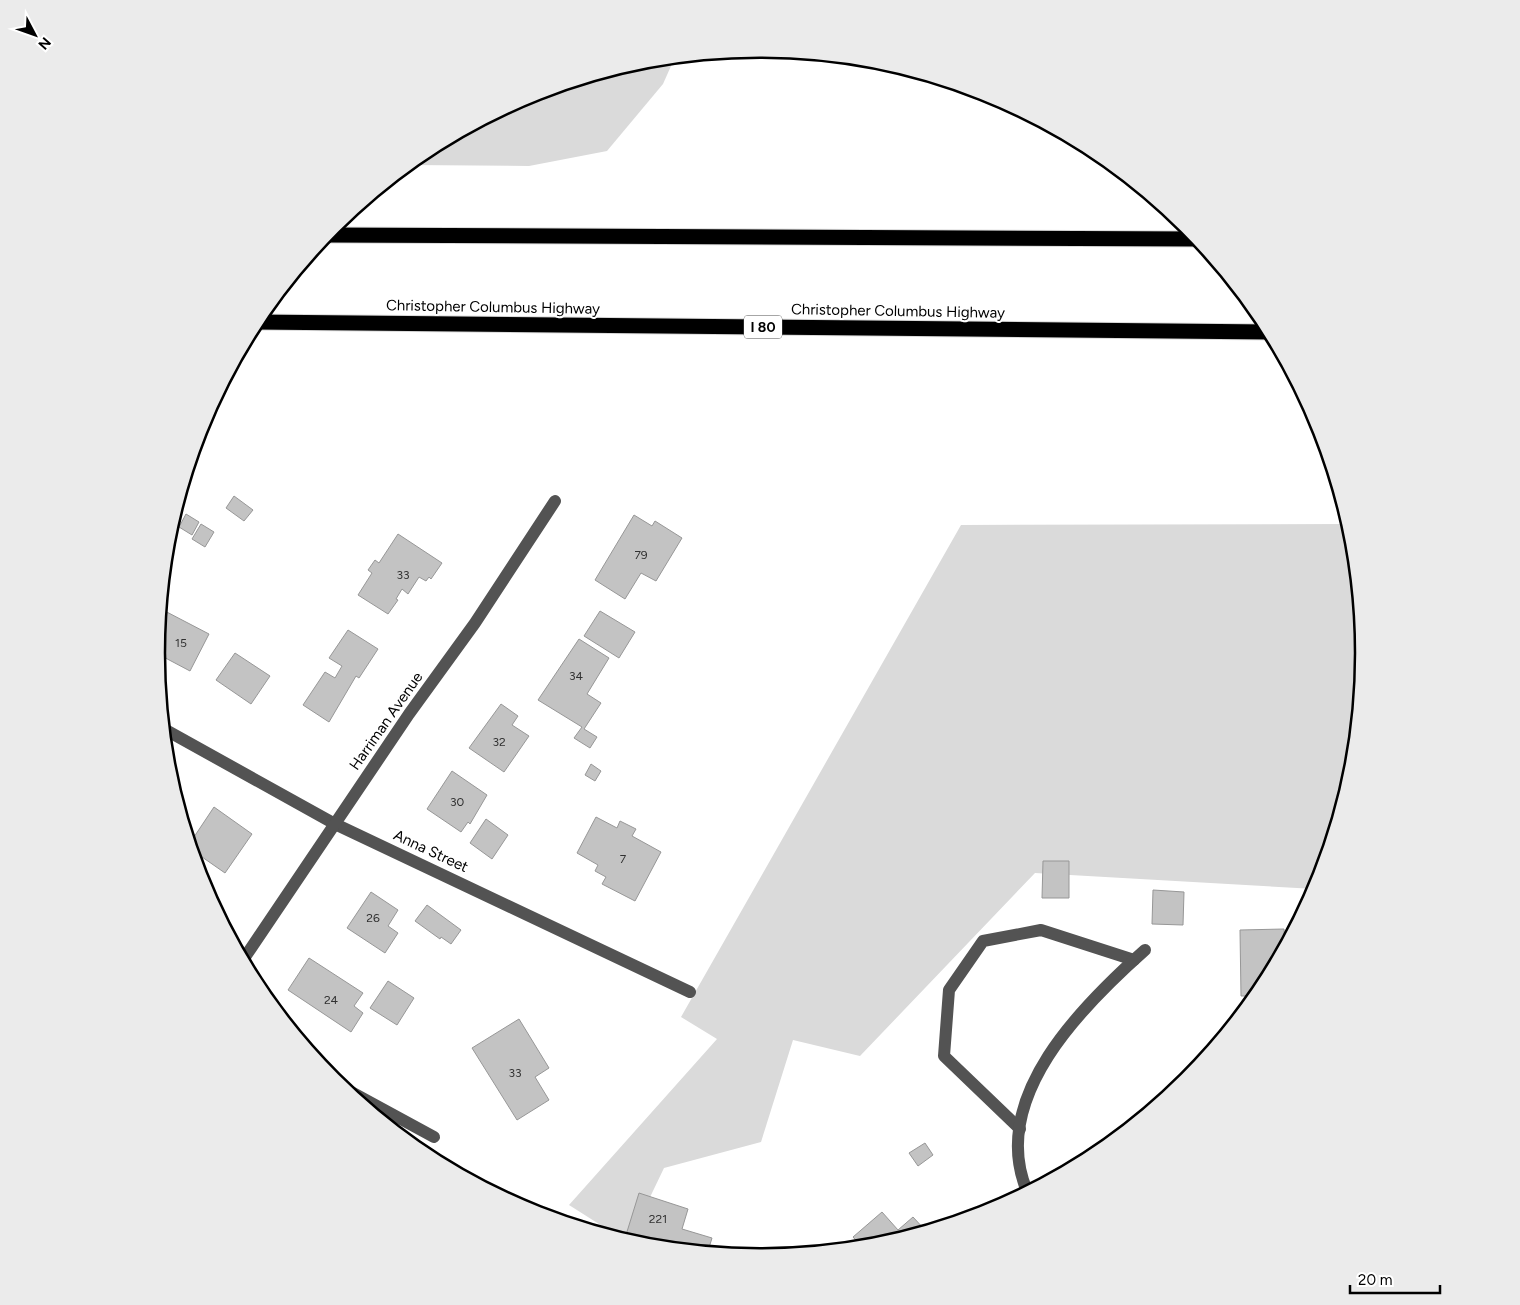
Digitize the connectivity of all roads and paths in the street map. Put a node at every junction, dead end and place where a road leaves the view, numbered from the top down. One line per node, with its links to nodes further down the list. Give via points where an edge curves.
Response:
1 (336, 235): 2 (highway)
2 (1187, 239)
3 (265, 322): 4 (highway, Christopher Columbus Highway / I 80)
4 (1261, 332)
5 (555, 501): 7 (street, Harriman Avenue, via 475,623)
6 (170, 733): 7 (street, Anna Street)
7 (335, 824): 9 (street, Harriman Avenue); 11 (street, Anna Street)
8 (1145, 950): 10 (street)
9 (247, 954)
10 (1134, 960): 13 (street, via 1099,992 1049,1052 1024,1105); 13 (street, via 1041,930 984,941 949,990 944,1056)
11 (690, 992)
12 (372, 1103): 14 (street)
13 (1020, 1128): 15 (street, via 1020,1160)
14 (434, 1137)
15 (1026, 1185)

